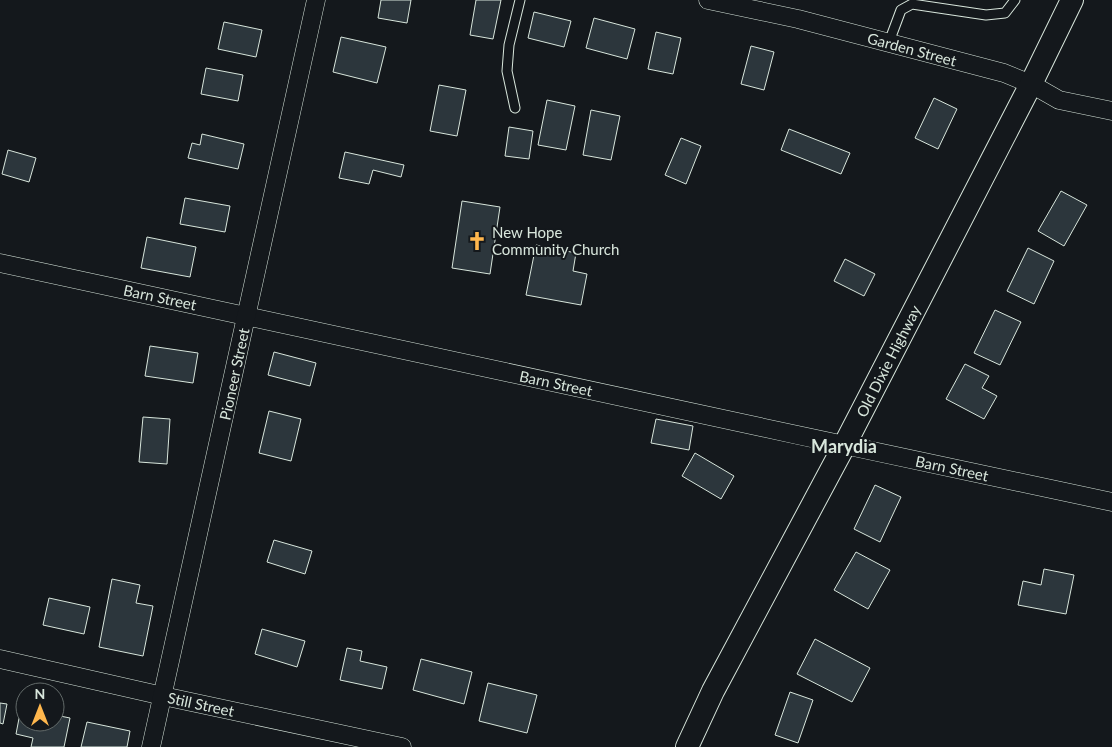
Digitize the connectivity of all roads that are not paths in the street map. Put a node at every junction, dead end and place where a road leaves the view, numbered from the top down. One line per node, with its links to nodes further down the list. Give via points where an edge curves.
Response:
1 (316, 0): 11 (street, Pioneer Street)
2 (520, 0): 8 (lane, via 509,45 507,71)
3 (708, 0): 6 (street, Garden Street)
4 (1015, 0): 6 (lane, via 1005,13 986,15 912,4 901,10)
5 (1072, 0): 7 (street, Old Dixie Highway)
6 (889, 42): 7 (street, Garden Street, via 1004,73)
7 (1031, 84): 9 (street, Garden Street, via 1059,100); 12 (street, Old Dixie Highway)
8 (515, 108)
9 (1112, 111)
10 (0, 263): 11 (street, Barn Street)
11 (247, 315): 12 (street, Barn Street); 15 (street, Pioneer Street)
12 (844, 446): 13 (street, Barn Street); 18 (street, Old Dixie Highway, via 713,691)
13 (1112, 502)
14 (0, 659): 15 (street, Still Street)
15 (163, 696): 16 (street, Pioneer Street); 17 (street, Still Street)
16 (152, 747)
17 (402, 747)
18 (687, 747)

